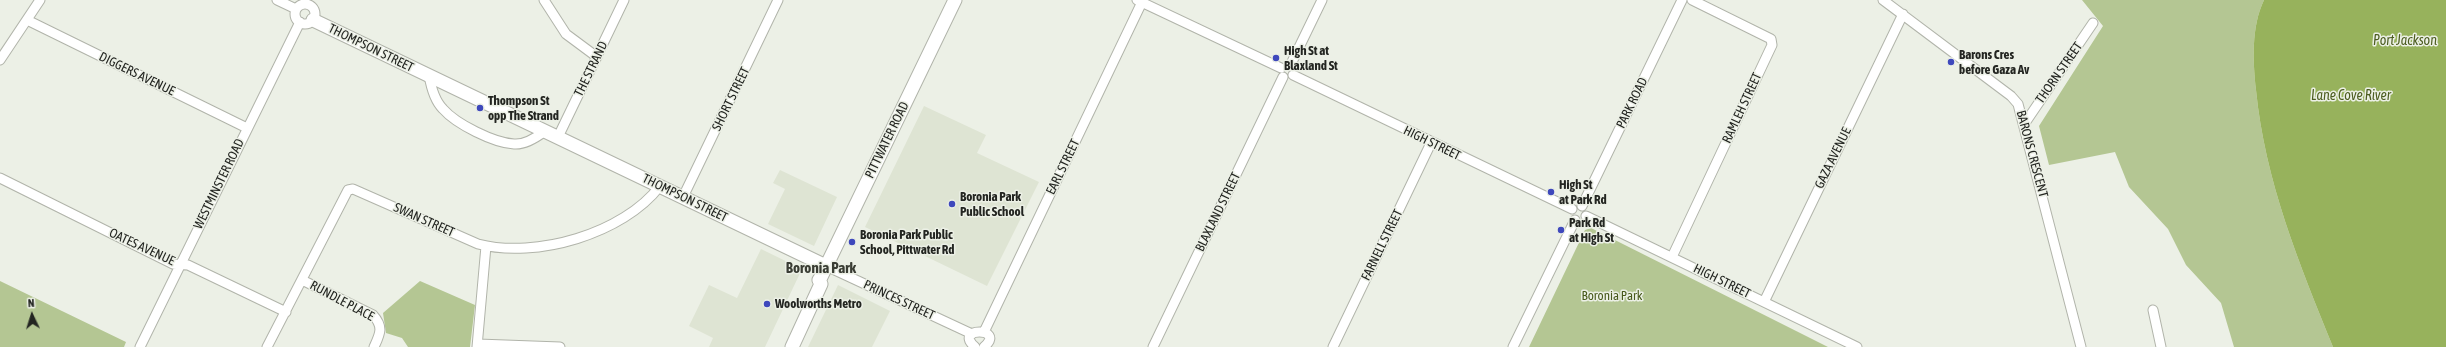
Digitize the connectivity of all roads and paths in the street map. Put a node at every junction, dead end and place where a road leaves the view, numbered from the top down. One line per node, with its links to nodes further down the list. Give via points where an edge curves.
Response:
1 (40, 0): 15 (street)
2 (276, 0): 13 (street)
3 (544, 0): 18 (street, via 566,34)
4 (624, 0): 18 (street, THE STRAND)
5 (778, 0): 30 (street, SHORT STREET)
6 (955, 0): 38 (street, PITTWATER ROAD)
7 (1322, 0): 20 (street)
8 (1682, 0): 31 (street, PARK ROAD)
9 (1692, 0): 36 (street, RAMLEH STREET, via 1771,39 1772,45)
10 (1883, 0): 14 (street, BARONS CRESCENT)
11 (1140, 1): 21 (street); 44 (street, EARL STREET)
12 (310, 2): 13 (street); 16 (street, via 315,11)
13 (296, 9): 16 (street, via 296,18)
14 (1903, 14): 23 (street, BARONS CRESCENT, via 2011,96 2020,108); 41 (street, GAZA AVENUE)
15 (27, 20): 19 (street); 24 (street, DIGGERS AVENUE)
16 (306, 21): 22 (street, THOMPSON STREET); 24 (street, WESTMINSTER ROAD)
17 (2093, 23): 23 (street, THORN STREET)
18 (597, 57): 26 (street, THE STRAND)
19 (0, 60)
20 (1292, 70): 21 (street, via 1285,65); 27 (street, HIGH STREET)
21 (1282, 73): 55 (street, BLAXLAND STREET)
22 (429, 75): 25 (street, THOMPSON STREET); 25 (street, THOMPSON STREET, via 431,89 442,108 473,132 515,144 537,137)
23 (2025, 123): 59 (street, BARONS CRESCENT)
24 (246, 128): 37 (street, WESTMINSTER ROAD)
25 (545, 131): 26 (street, THOMPSON STREET)
26 (558, 138): 29 (street, THOMPSON STREET)
27 (1432, 143): 32 (street, HIGH STREET); 56 (street, FARNELL STREET)
28 (0, 178): 37 (street, OATES AVENUE, via 173,264)
29 (660, 186): 30 (street, THOMPSON STREET); 35 (street, SWAN STREET, via 633,212 591,234 558,244 534,247)
30 (683, 197): 38 (street, THOMPSON STREET)
31 (1582, 206): 32 (street); 33 (street)
32 (1572, 209): 34 (street, via 1571,217)
33 (1586, 216): 34 (street, via 1582,220); 36 (street, HIGH STREET)
34 (1575, 220): 57 (street)
35 (486, 246): 39 (street, SWAN STREET, via 353,189 344,194); 46 (street)
36 (1672, 257): 41 (street, HIGH STREET)
37 (180, 265): 43 (street, OATES AVENUE, via 188,265); 48 (street, WESTMINSTER ROAD)
38 (826, 266): 40 (street, PITTWATER ROAD); 45 (street, PRINCES STREET)
39 (302, 280): 43 (street, SWAN STREET); 50 (street, RUNDLE PLACE, via 373,315 381,328)
40 (819, 280): 52 (street, PITTWATER ROAD, via 814,281); 53 (street, PITTWATER ROAD, via 821,284)
41 (1764, 302): 58 (street, HIGH STREET)
42 (2153, 310): 60 (street)
43 (286, 312): 49 (street, SWAN STREET)
44 (984, 332): 45 (street, via 977,331); 47 (street)
45 (972, 334): 54 (street, via 971,343)
46 (477, 346): 51 (street)
47 (990, 346)
48 (140, 347)
49 (267, 347)
50 (374, 347)
51 (560, 347)
52 (783, 347)
53 (792, 347)
54 (975, 347)
55 (1153, 347)
56 (1333, 347)
57 (1513, 347)
58 (1857, 347)
59 (2081, 347)
60 (2161, 347)

